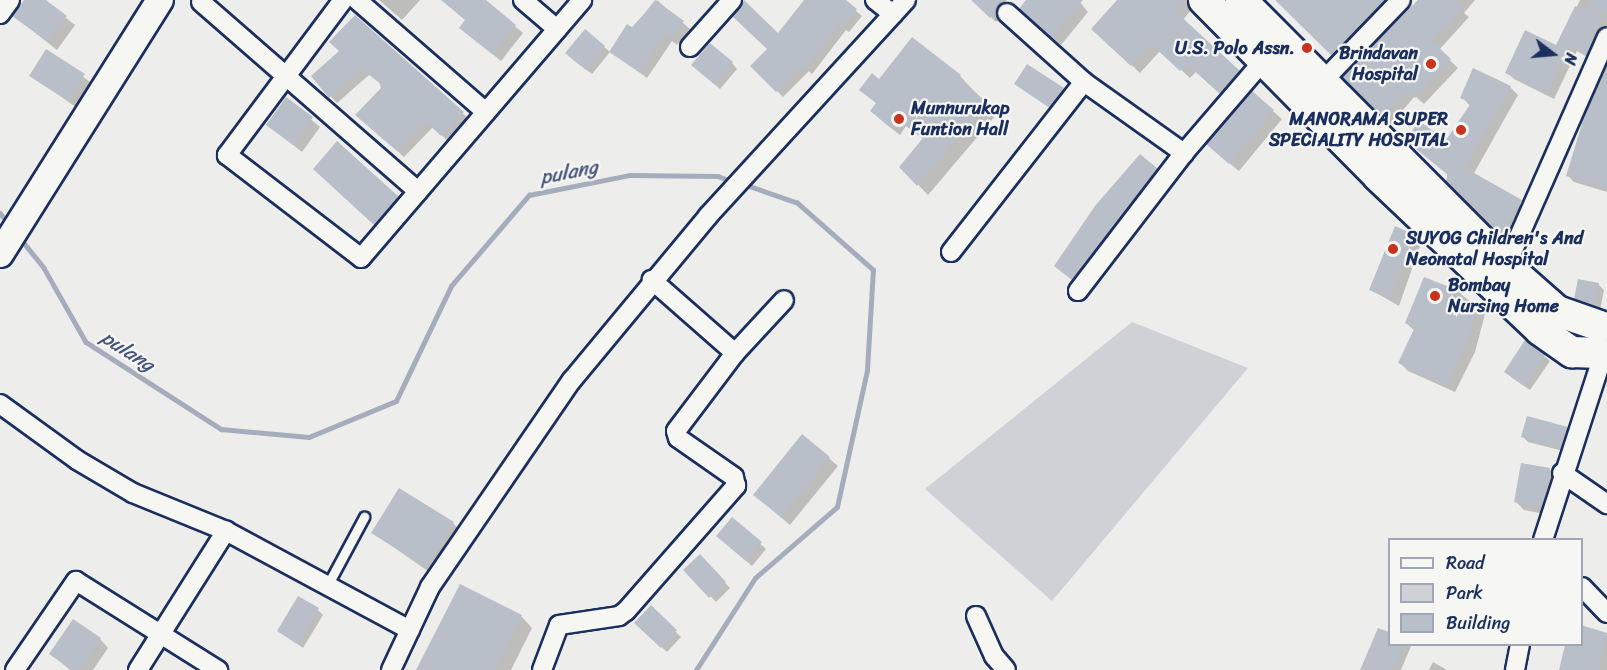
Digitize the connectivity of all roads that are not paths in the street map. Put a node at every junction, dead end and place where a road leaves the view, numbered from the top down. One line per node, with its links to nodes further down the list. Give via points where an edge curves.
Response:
1 (10, 0): 15 (street)
2 (160, 0): 28 (street)
3 (342, 0): 21 (street)
4 (357, 0): 24 (street)
5 (523, 0): 17 (street)
6 (582, 0): 17 (street)
7 (732, 0): 19 (street)
8 (875, 0): 16 (street)
9 (906, 0): 16 (street)
10 (1204, 0): 20 (main road)
11 (1241, 0): 23 (main road)
12 (1400, 0): 23 (street)
13 (201, 2): 21 (street)
14 (1007, 13): 22 (street)
15 (0, 14)
16 (893, 14): 30 (street)
17 (557, 29): 24 (street)
18 (1607, 37): 29 (street, via 1604,35)
19 (690, 47)
20 (1264, 60): 25 (street); 33 (main road, via 1540,330 1572,352)
21 (284, 75): 26 (street); 26 (street, via 226,155 361,258)
22 (1084, 82): 25 (street); 27 (street)
23 (1321, 83): 29 (main road)
24 (486, 112): 26 (street)
25 (1184, 153): 31 (street)
26 (418, 191)
27 (951, 252)
28 (0, 254)
29 (1506, 266): 33 (main road, via 1557,311)
30 (652, 280): 34 (street); 45 (street, via 572,380 430,587)
31 (1078, 291)
32 (784, 300): 34 (street)
33 (1603, 343): 36 (street)
34 (735, 353): 52 (street, via 676,431 678,438 734,477 736,486 623,613 559,625)
35 (0, 404): 39 (street, via 77,460 133,493)
36 (1562, 473): 37 (street); 40 (street)
37 (1607, 504)
38 (364, 517): 41 (lane)
39 (226, 531): 41 (street); 46 (street)
40 (1544, 538)
41 (326, 588): 45 (street)
42 (1583, 589): 43 (street)
43 (1607, 613)
44 (975, 616): 53 (street, via 994,656)
45 (410, 630): 51 (street)
46 (162, 635): 48 (street, via 76,581); 49 (street); 50 (street)
47 (1520, 646): 54 (street)
48 (15, 670)
49 (138, 670)
50 (218, 670)
51 (390, 670)
52 (542, 670)
53 (1006, 670)
54 (1515, 670)

